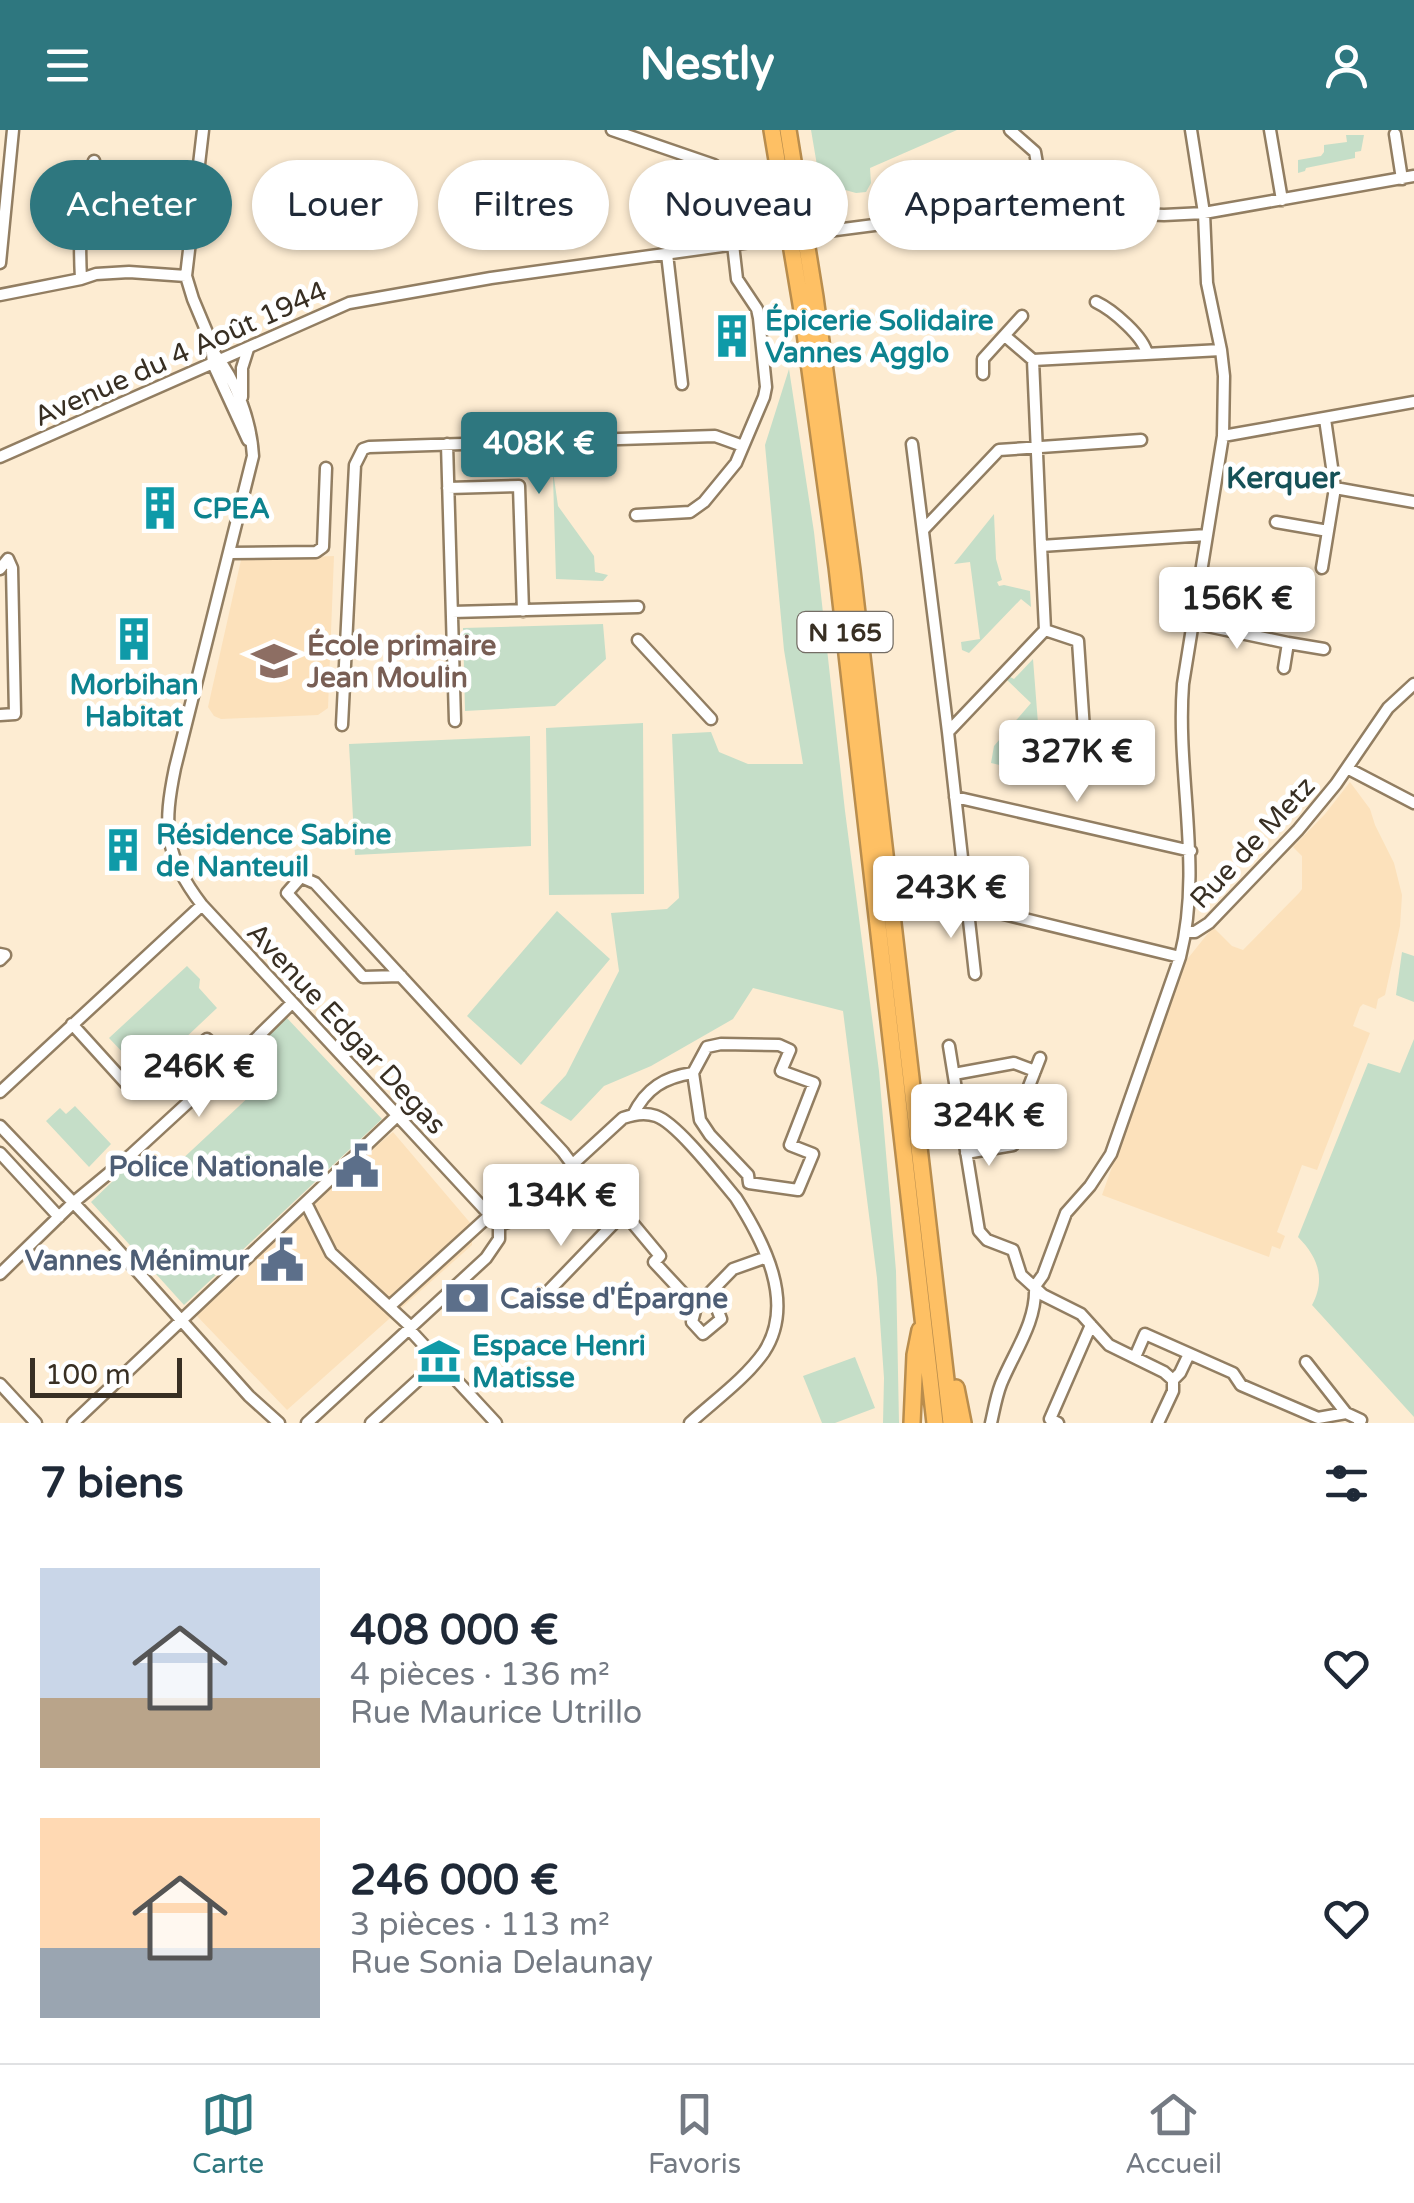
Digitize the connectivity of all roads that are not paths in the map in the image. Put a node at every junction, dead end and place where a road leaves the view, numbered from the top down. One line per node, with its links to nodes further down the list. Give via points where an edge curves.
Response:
1 (14, 130): 20 (street)
2 (203, 130): 21 (street)
3 (612, 130): 10 (street)
4 (772, 130): 116 (highway, N 165, via 837,566)
5 (788, 130): 116 (highway, N 165, via 848,536)
6 (1010, 130): 11 (street)
7 (1191, 130): 14 (street)
8 (1270, 130): 13 (street)
9 (1395, 134): 12 (street)
10 (694, 160)
11 (1037, 160)
12 (1408, 177): 13 (street, Avenue du 4 Août 1944)
13 (1282, 200): 14 (street, Avenue du 4 Août 1944)
14 (1204, 213): 15 (street, Avenue du 4 Août 1944); 28 (street, via 1207,283)
15 (1160, 215)
16 (81, 250): 22 (street)
17 (696, 250): 19 (street, Avenue du 4 Août 1944)
18 (733, 250): 42 (street, via 736,279 760,318 766,387)
19 (667, 254): 27 (street, Avenue du 4 Août 1944, via 349,303); 33 (street)
20 (0, 263)
21 (186, 276): 22 (street, via 129,272); 30 (street)
22 (81, 279): 23 (street)
23 (0, 296)
24 (1096, 302): 29 (street, via 1146,344)
25 (1022, 316): 26 (street)
26 (1006, 336): 31 (street); 32 (street, via 983,359)
27 (248, 349): 30 (street, Avenue du 4 Août 1944); 35 (street)
28 (1222, 350): 29 (street); 37 (street)
29 (1148, 354): 31 (street)
30 (216, 359): 35 (street, Avenue Edgar Degas); 41 (street); 44 (street, Avenue du 4 Août 1944)
31 (1032, 360): 43 (street)
32 (984, 374)
33 (682, 384)
34 (1414, 402): 36 (street)
35 (242, 408): 41 (street, Avenue Edgar Degas)
36 (1325, 418): 37 (street); 47 (street)
37 (1224, 436): 53 (street)
38 (1141, 440): 43 (street)
39 (447, 444): 42 (street, via 714,436); 46 (street); 71 (street, via 369,446 358,456)
40 (912, 444): 51 (street)
41 (252, 446): 55 (street, Avenue Edgar Degas)
42 (743, 446): 49 (street, via 726,476 690,512)
43 (1037, 447): 51 (street, via 999,450); 54 (street)
44 (0, 457)
45 (326, 468): 55 (street, via 323,547)
46 (448, 488): 59 (street, via 519,486); 60 (street)
47 (1335, 488): 48 (street); 52 (street)
48 (1414, 502)
49 (636, 515)
50 (1276, 522): 52 (street)
51 (923, 530): 72 (street)
52 (1328, 531): 56 (street)
53 (1207, 536): 54 (street); 61 (street)
54 (1041, 546): 62 (street)
55 (230, 553): 78 (street, Avenue Edgar Degas, via 168,802 172,856)
56 (1322, 568)
57 (0, 569): 68 (street, via 8,558 16,714)
58 (638, 607): 59 (street)
59 (523, 611): 60 (street)
60 (452, 612): 70 (street)
61 (1193, 622): 64 (street); 77 (street, via 1180,718)
62 (1045, 630): 72 (street); 74 (street, via 1078,641)
63 (638, 640): 69 (street)
64 (1288, 643): 65 (street); 66 (street)
65 (1324, 649)
66 (1284, 668)
67 (1414, 684): 73 (street, Rue de Metz, via 1388,708)
68 (0, 714)
69 (711, 719)
70 (455, 721)
71 (342, 725)
72 (948, 732): 75 (street)
73 (1347, 768): 76 (street); 80 (street, Rue de Metz, via 1230,903 1204,928)
74 (1087, 774)
75 (956, 797): 77 (street); 79 (street)
76 (1414, 803)
77 (1191, 851): 80 (street)
78 (202, 905): 84 (street, Avenue Edgar Degas); 85 (street)
79 (967, 905): 81 (street); 82 (street)
80 (1187, 932): 81 (street, Rue de Metz)
81 (1180, 958): 111 (street, Rue de Metz, via 1111,1154 1066,1213)
82 (975, 974)
83 (401, 976): 83 (street, via 315,883 301,877 287,892 363,977); 100 (street)
84 (292, 1003): 88 (street); 95 (street, Avenue Edgar Degas)
85 (72, 1024): 93 (street); 94 (street)
86 (949, 1046): 91 (street)
87 (1040, 1058): 89 (street)
88 (231, 1064): 92 (street, via 207,1039); 103 (street)
89 (1035, 1070): 91 (street, via 1014,1064); 98 (street, via 1013,1145)
90 (693, 1073): 96 (street, via 663,1080); 101 (street, via 702,1126); 101 (street, via 710,1046 779,1045 790,1050 781,1071 814,1084 790,1145 813,1154 798,1190)
91 (954, 1074): 98 (street)
92 (157, 1084)
93 (130, 1088)
94 (0, 1092)
95 (398, 1115): 104 (street); 105 (street, Avenue Edgar Degas)
96 (633, 1115): 100 (street); 102 (street, via 668,1122)
97 (0, 1126): 103 (street)
98 (966, 1153): 111 (street, via 979,1231 1013,1250 1021,1275)
99 (0, 1154): 106 (street)
100 (572, 1167): 107 (street); 108 (street)
101 (750, 1183): 102 (street)
102 (736, 1198): 109 (street)
103 (74, 1202): 106 (street); 117 (street)
104 (306, 1203): 114 (street, via 332,1254); 117 (street)
105 (491, 1214): 108 (street, Avenue Edgar Degas); 114 (street)
106 (59, 1218): 110 (street)
107 (614, 1222): 113 (street); 115 (street, via 630,1220 660,1256 654,1262)
108 (499, 1225): 119 (street, via 500,1239 486,1258)
109 (767, 1257): 112 (street, via 732,1269); 133 (street, via 779,1303 773,1336 762,1355)
110 (0, 1274)
111 (1035, 1286): 118 (street); 138 (street, Rue de Metz, via 1032,1318 1002,1381)
112 (711, 1293): 115 (street); 115 (street, via 721,1320 703,1334 692,1322)
113 (537, 1303)
114 (390, 1306): 119 (street)
115 (696, 1307)
116 (931, 1314): 134 (highway, via 915,1355); 135 (highway, N 165); 136 (highway, N 165); 137 (highway, via 948,1326)
117 (181, 1322): 128 (street); 129 (street)
118 (1091, 1326): 121 (street); 139 (street, via 1050,1419)
119 (410, 1328): 122 (street); 130 (street)
120 (1189, 1354): 121 (street, via 1145,1334); 124 (street); 126 (street, via 1318,1418)
121 (1135, 1358): 124 (street)
122 (439, 1361): 131 (street); 132 (street)
123 (1306, 1362): 126 (street)
124 (1173, 1380): 140 (street)
125 (0, 1384): 127 (street)
126 (1346, 1413): 141 (street)
127 (36, 1423)
128 (72, 1423)
129 (280, 1423)
130 (308, 1423)
131 (371, 1423)
132 (496, 1423)
133 (690, 1423)
134 (912, 1423)
135 (935, 1423)
136 (951, 1423)
137 (963, 1423)
138 (991, 1423)
139 (1058, 1423)
140 (1158, 1423)
141 (1359, 1423)

